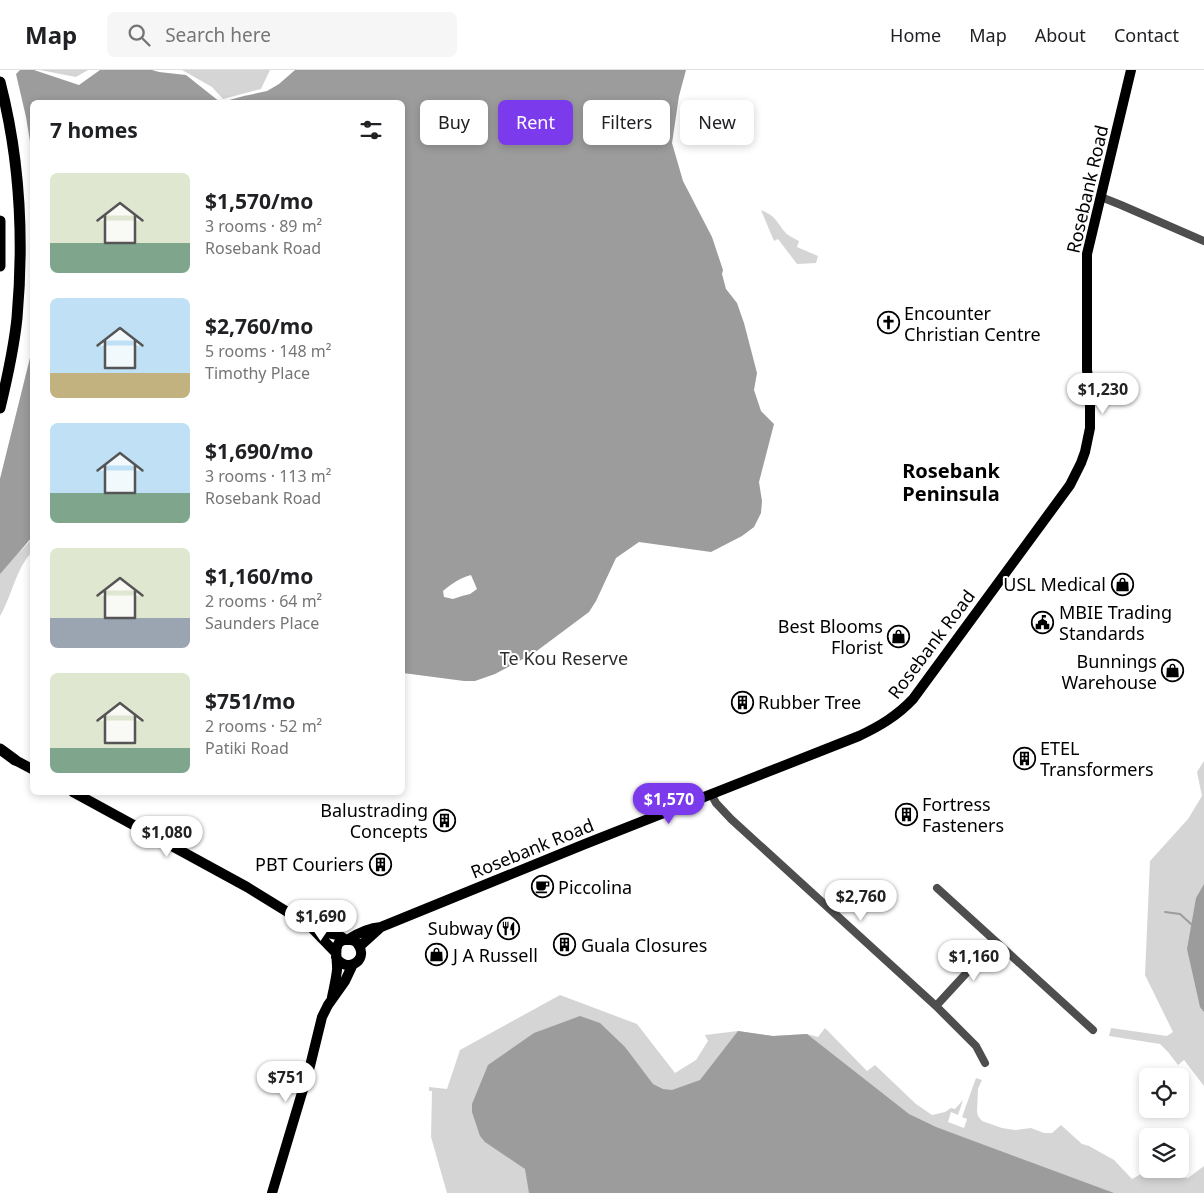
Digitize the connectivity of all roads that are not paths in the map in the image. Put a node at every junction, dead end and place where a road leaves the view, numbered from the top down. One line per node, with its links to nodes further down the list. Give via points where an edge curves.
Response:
1 (1131, 70): 3 (main road, Rosebank Road)
2 (0, 82): 7 (highway, via 20,202 17,319)
3 (1100, 197): 5 (street); 12 (main road, Rosebank Road, via 1087,264 1090,428 1083,458 1070,485 913,698 897,715 859,736)
4 (0, 222): 6 (highway)
5 (1204, 241)
6 (0, 266)
7 (0, 408)
8 (0, 749): 10 (highway)
9 (0, 754): 10 (highway)
10 (15, 760): 11 (main road)
11 (30, 768)
12 (712, 794): 16 (main road, Rosebank Road); 23 (street, via 731,819)
13 (78, 795): 15 (main road)
14 (937, 888): 18 (street)
15 (308, 924): 17 (main road); 20 (main road)
16 (381, 927): 17 (main road, Rosebank Road, via 360,932); 19 (main road, Rosebank Road)
17 (346, 940): 19 (main road); 20 (main road, via 339,943)
18 (995, 942): 23 (street); 24 (street)
19 (360, 946): 21 (main road, via 361,956)
20 (336, 954): 21 (main road, via 341,963); 22 (main road)
21 (353, 964): 22 (main road)
22 (332, 1001): 26 (main road, via 322,1017)
23 (936, 1006): 25 (street, via 976,1046)
24 (1093, 1030)
25 (984, 1063)
26 (272, 1193)

